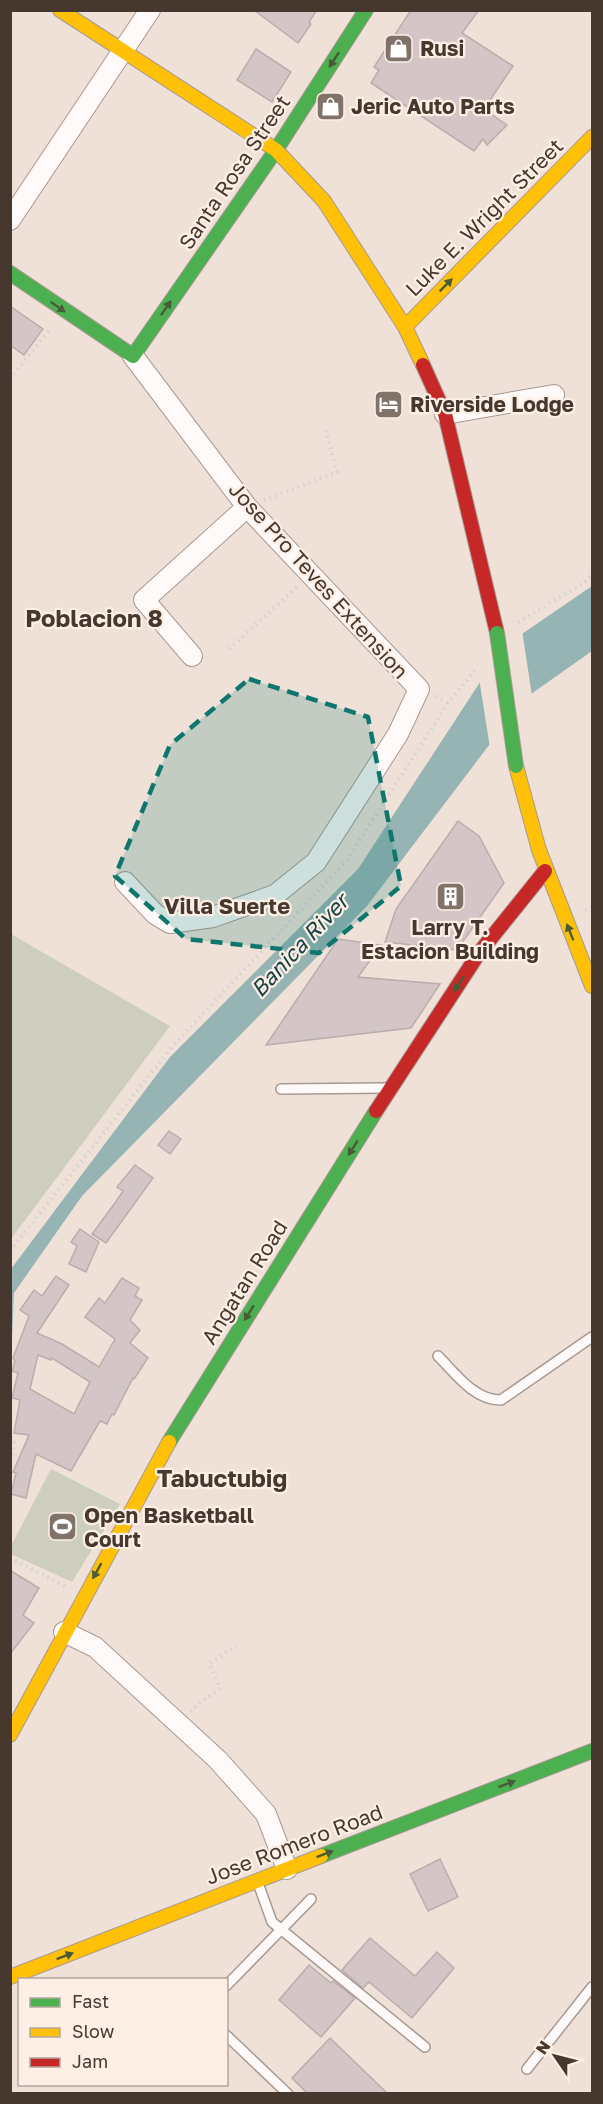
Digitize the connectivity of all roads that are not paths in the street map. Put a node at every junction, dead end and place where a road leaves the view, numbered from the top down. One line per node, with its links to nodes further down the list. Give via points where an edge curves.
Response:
1 (60, 10): 4 (main road)
2 (150, 10): 4 (street)
3 (366, 10): 6 (main road, Santa Rosa Street, one-way to 6)
4 (123, 51): 6 (main road); 7 (street)
5 (592, 137): 9 (main road, Luke E. Wright Street, one-way to 5)
6 (276, 150): 9 (main road, via 324,201); 10 (main road, Santa Rosa Street, one-way to 6)
7 (10, 220)
8 (10, 273): 10 (main road, one-way to 10)
9 (405, 327): 12 (main road)
10 (133, 356): 13 (street, Jose Pro Teves Extension)
11 (554, 395): 12 (street)
12 (445, 414): 15 (main road, bridge, via 497,633 525,814)
13 (247, 507): 14 (street, via 144,600); 16 (street, Jose Pro Teves Extension, via 418,689 398,734 316,862 275,895 213,916 170,923)
14 (192, 656)
15 (545, 871): 17 (main road, one-way to 15); 18 (main road, Angatan Road, one-way to 18, via 479,953)
16 (125, 882)
17 (592, 986)
18 (391, 1088): 19 (lane); 22 (main road, Angatan Road, one-way to 22, via 166,1447)
19 (281, 1089)
20 (592, 1337): 21 (lane, via 501,1400 478,1395)
21 (438, 1356)
22 (64, 1632): 23 (main road, Angatan Road); 25 (street, via 94,1647 219,1760 266,1814)
23 (10, 1735)
24 (592, 1751): 25 (main road, Jose Romero Road, one-way to 24)
25 (287, 1869): 26 (main road, Jose Romero Road)
26 (257, 1881): 28 (lane, via 272,1922); 29 (main road, Jose Romero Road, one-way to 26)
27 (311, 1899): 28 (lane)
28 (280, 1930): 30 (lane); 33 (lane)
29 (10, 1977)
30 (228, 1984)
31 (592, 1988): 34 (lane)
32 (228, 2037): 35 (lane)
33 (425, 2047)
34 (527, 2069)
35 (288, 2094)

